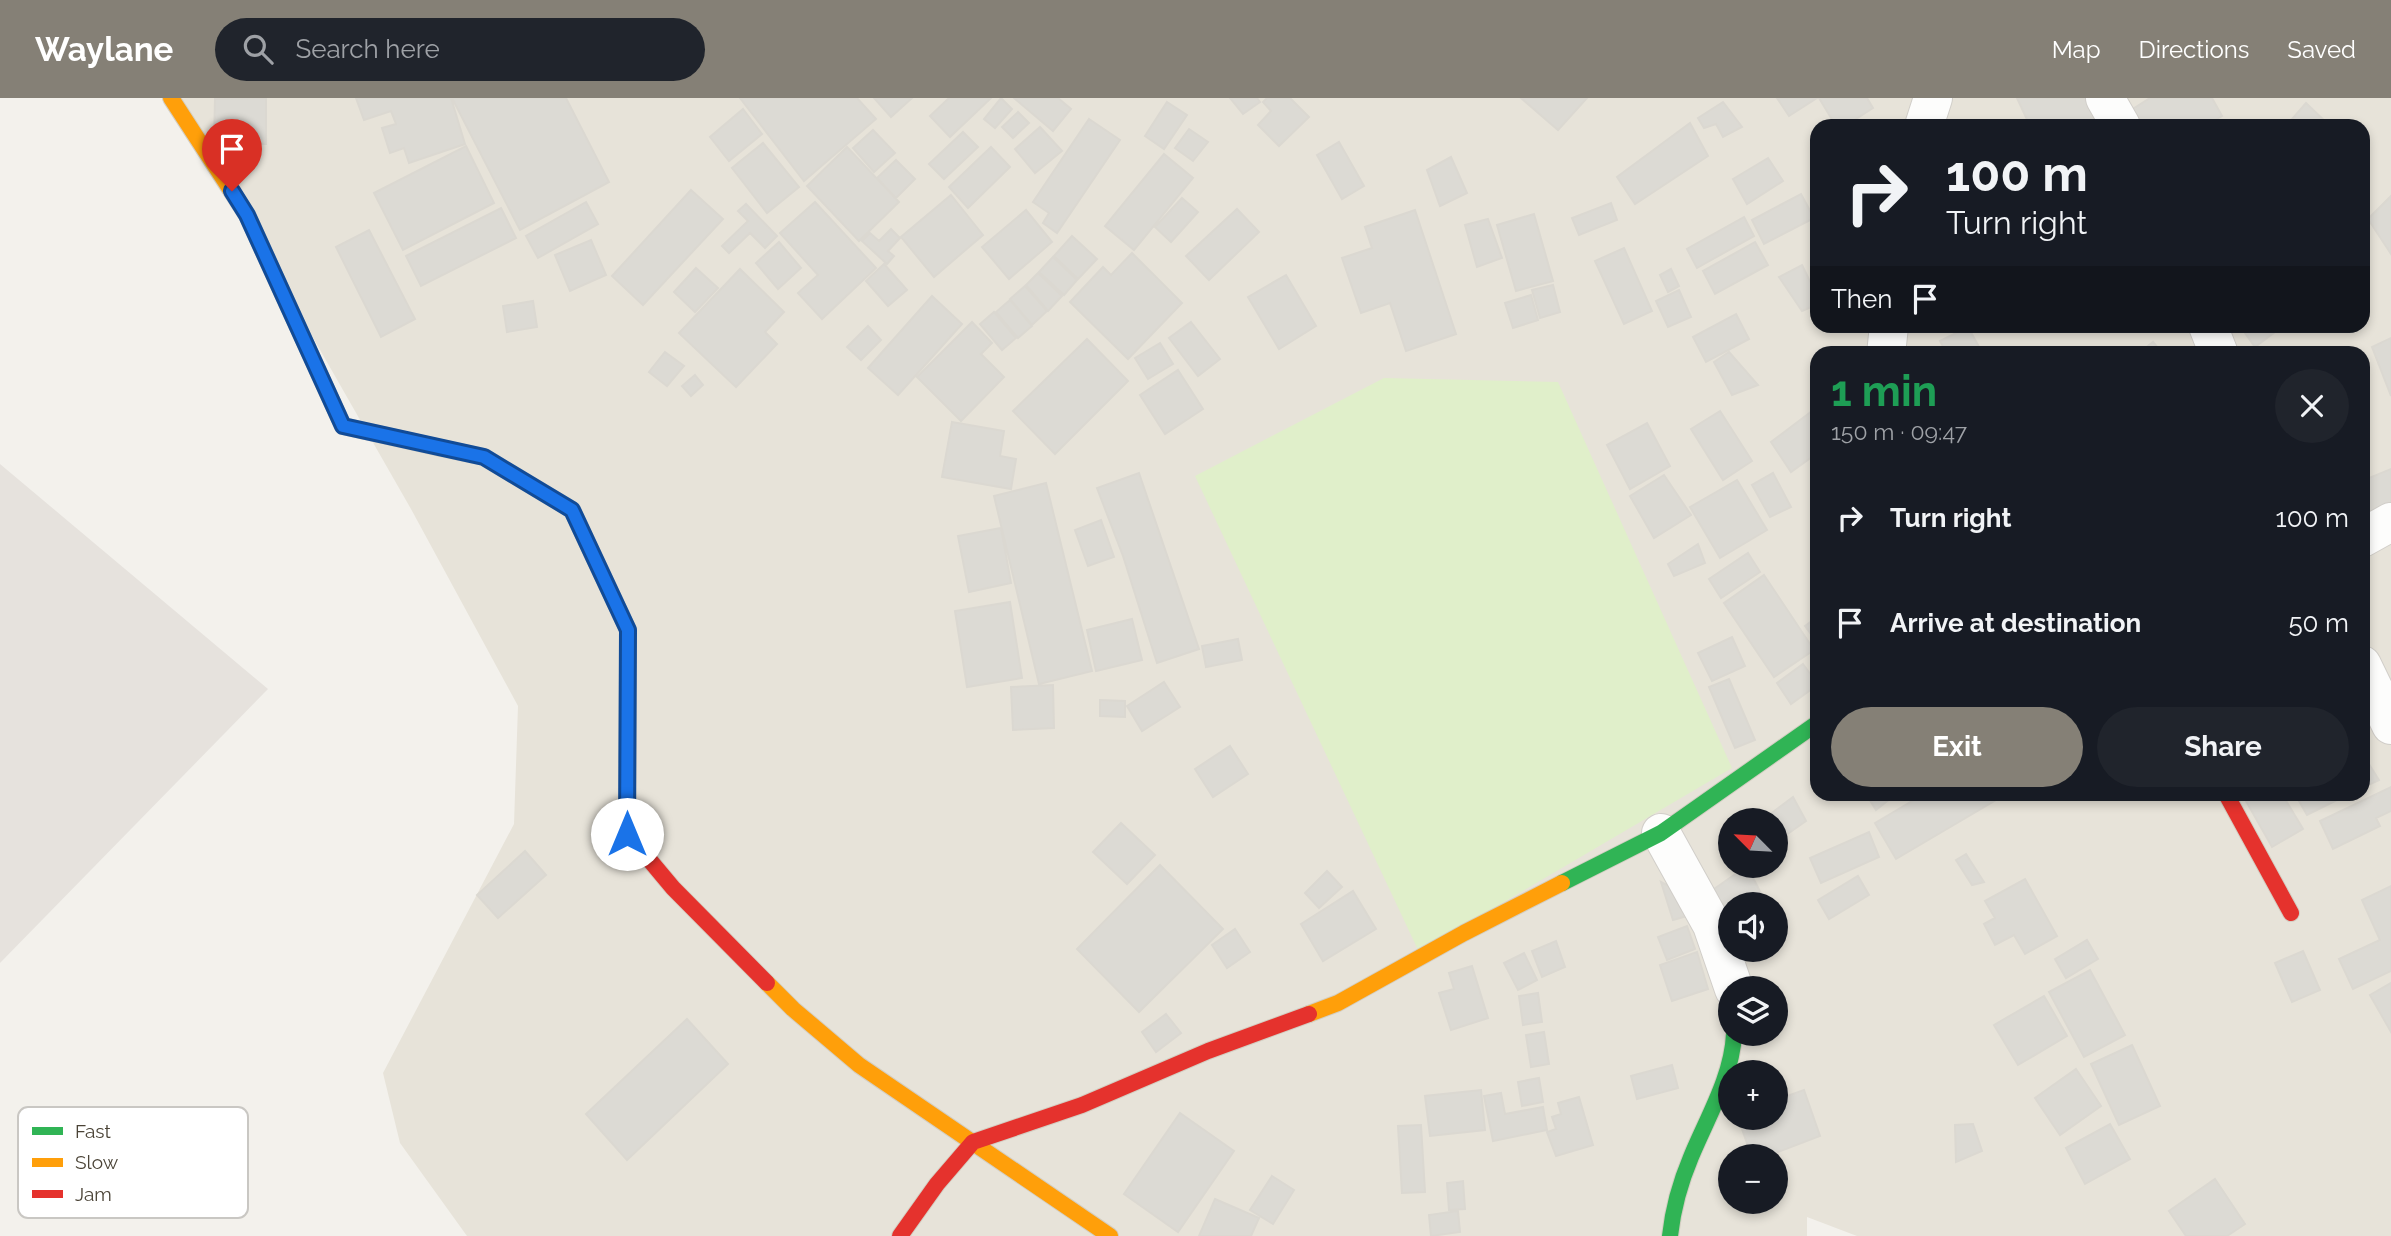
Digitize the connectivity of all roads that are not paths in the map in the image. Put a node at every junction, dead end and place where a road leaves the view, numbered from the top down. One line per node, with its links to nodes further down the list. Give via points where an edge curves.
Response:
1 (171, 98): 16 (street, via 247,215 343,426 484,457 572,510 628,630 627,834 673,888 793,1009 859,1065)
2 (1933, 98): 4 (street)
3 (2105, 98): 5 (street)
4 (1926, 119)
5 (2117, 119)
6 (2391, 522): 7 (street)
7 (2370, 534)
8 (2370, 681): 9 (street)
9 (2391, 724)
10 (1810, 728): 12 (street)
11 (2230, 801): 13 (street)
12 (1661, 833): 14 (street, via 1712,925); 16 (street, via 1338,1003 1208,1051 1082,1105)
13 (2291, 913)
14 (1730, 976)
15 (1734, 1046): 19 (street, via 1717,1100 1687,1166)
16 (972, 1142): 17 (street); 18 (street)
17 (900, 1236)
18 (1110, 1236)
19 (1670, 1236)

